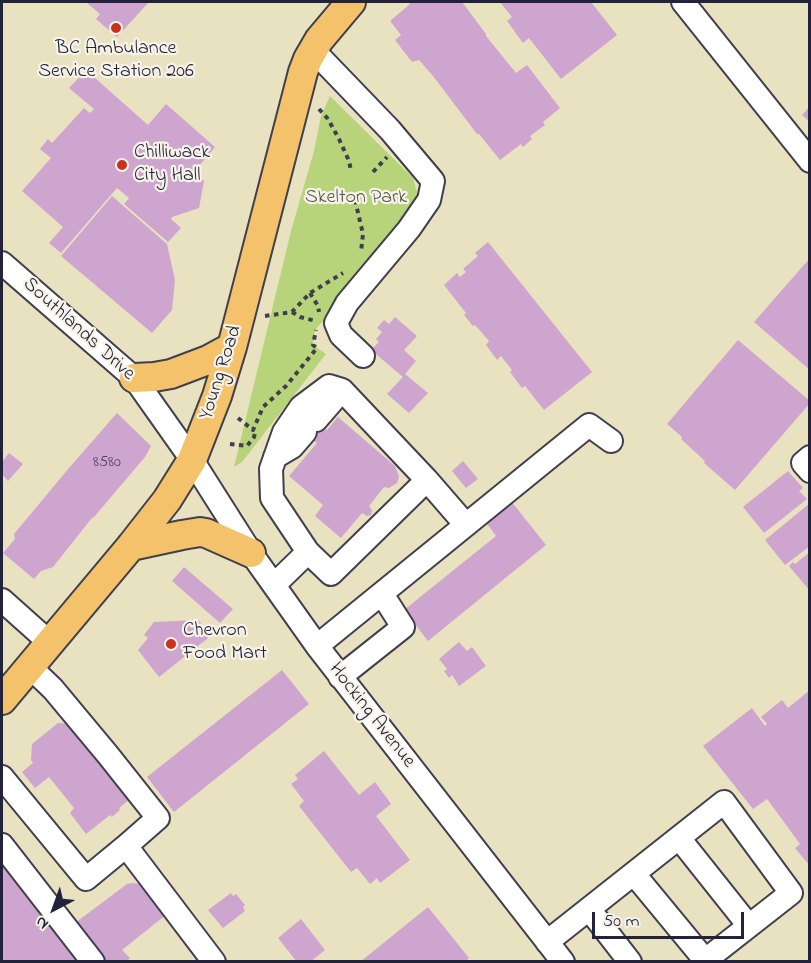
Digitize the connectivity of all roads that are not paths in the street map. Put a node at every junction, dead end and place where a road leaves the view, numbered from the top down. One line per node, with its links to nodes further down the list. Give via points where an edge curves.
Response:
1 (351, 2): 3 (main road, Young Road)
2 (684, 2): 4 (street)
3 (313, 50): 6 (main road, Young Road, via 299,85); 7 (street, via 433,181 429,200 410,229 347,303 336,323 341,335)
4 (810, 161)
5 (2, 263): 8 (street, Southlands Drive)
6 (232, 347): 8 (main road, via 171,374); 13 (main road, Young Road)
7 (363, 356)
8 (134, 378): 13 (street, Southlands Drive)
9 (342, 390): 11 (street, via 292,447); 11 (street, via 329,386 301,407 284,432); 15 (street)
10 (611, 441): 16 (street, via 589,426)
11 (275, 457): 18 (street, via 271,469 272,498)
12 (810, 457): 14 (street, via 804,464)
13 (192, 460): 17 (main road, Young Road); 19 (street, Hocking Avenue)
14 (810, 471)
15 (427, 480): 16 (street); 18 (street, via 331,574)
16 (466, 525): 21 (street)
17 (131, 546): 19 (main road, via 200,532); 23 (main road, Young Road)
18 (308, 552): 20 (street)
19 (251, 554): 20 (street, Hocking Avenue)
20 (274, 585): 24 (street, Hocking Avenue)
21 (382, 594): 24 (street); 26 (street, via 403,627)
22 (2, 600): 23 (street)
23 (49, 642): 25 (main road, Young Road)
24 (317, 646): 26 (street, Hocking Avenue)
25 (29, 666): 27 (main road, Young Road); 31 (street, via 53,689 158,818)
26 (340, 677): 35 (street, Hocking Avenue)
27 (2, 700)
28 (2, 777): 31 (street, via 86,879)
29 (679, 838): 32 (street); 34 (street); 34 (street, via 724,802 791,893)
30 (2, 845): 37 (street)
31 (126, 846): 38 (street)
32 (634, 874): 33 (street); 36 (street)
33 (589, 909): 35 (street); 40 (street)
34 (749, 926): 36 (street)
35 (547, 942): 39 (street, Hocking Avenue)
36 (704, 961)
37 (93, 962)
38 (214, 962)
39 (563, 962)
40 (630, 962)

